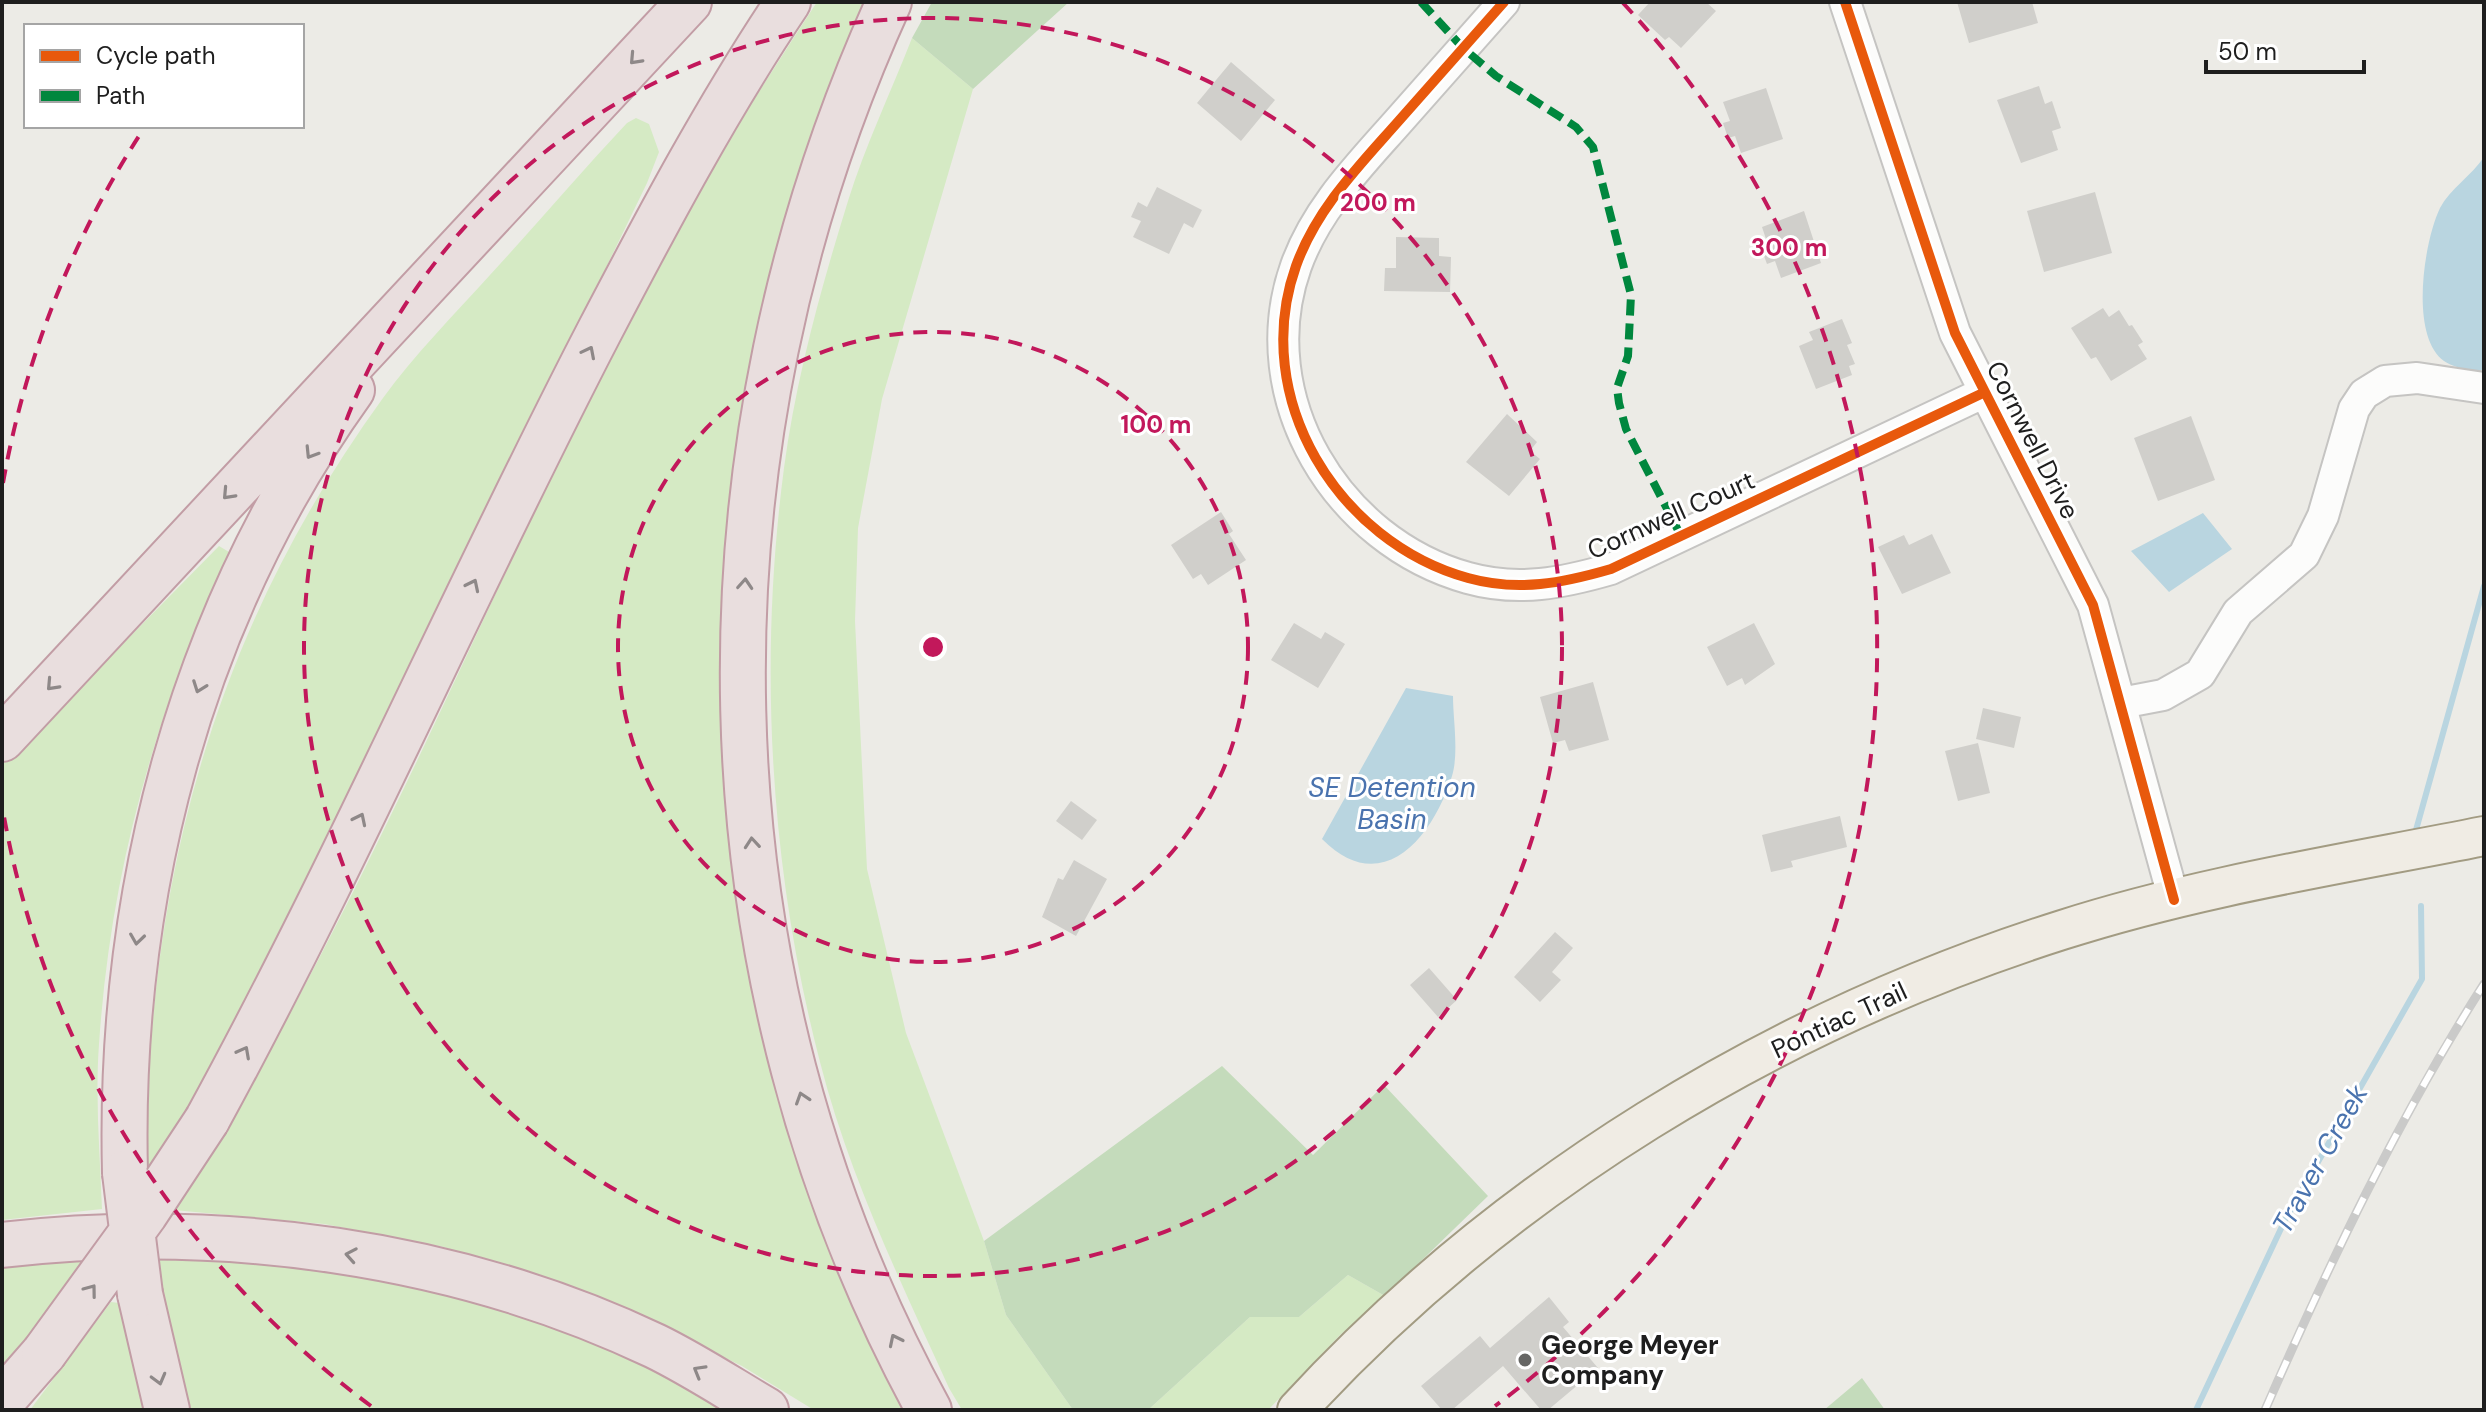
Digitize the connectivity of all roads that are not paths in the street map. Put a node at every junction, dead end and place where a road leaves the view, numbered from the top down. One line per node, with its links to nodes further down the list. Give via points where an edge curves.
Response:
1 (689, 2): 6 (highway, one-way to 6)
2 (788, 2): 14 (highway, one-way to 2, bridge, via 128,1238 207,1120 275,993 549,428 680,176)
3 (889, 2): 17 (highway, one-way to 3, via 874,1298 837,1206 795,1075 757,894 743,748 741,641 762,411 791,274 819,177 852,83)
4 (1504, 2): 8 (street, Cornwell Court, via 1334,194 1295,268 1283,339 1291,400 1332,485 1386,539 1469,579 1531,586 1578,579 1611,569)
5 (1845, 2): 8 (street, Cornwell Drive, via 1955,333)
6 (454, 253): 10 (highway, one-way to 10); 15 (highway, one-way to 15, bridge, via 349,393 271,518 229,607 183,731 158,824 130,990 123,1083 125,1173 140,1294)
7 (2484, 388): 9 (street, via 2417,378 2385,381 2364,394 2354,409 2323,516 2304,555 2238,612 2200,674 2163,695)
8 (1983, 393): 9 (street, Cornwell Drive, via 2093,605)
9 (2121, 703): 12 (street, Cornwell Drive)
10 (2, 739)
11 (2484, 836): 12 (main road, Pontiac Trail)
12 (2174, 900): 18 (main road, Pontiac Trail, via 2062,930 1964,965 1794,1038 1690,1095 1599,1151 1473,1244)
13 (2, 1245): 16 (highway, one-way to 13, via 656,1347 533,1298 427,1268 294,1244 200,1235 61,1238)
14 (2, 1401)
15 (167, 1410)
16 (766, 1410)
17 (929, 1410)
18 (1297, 1410)

